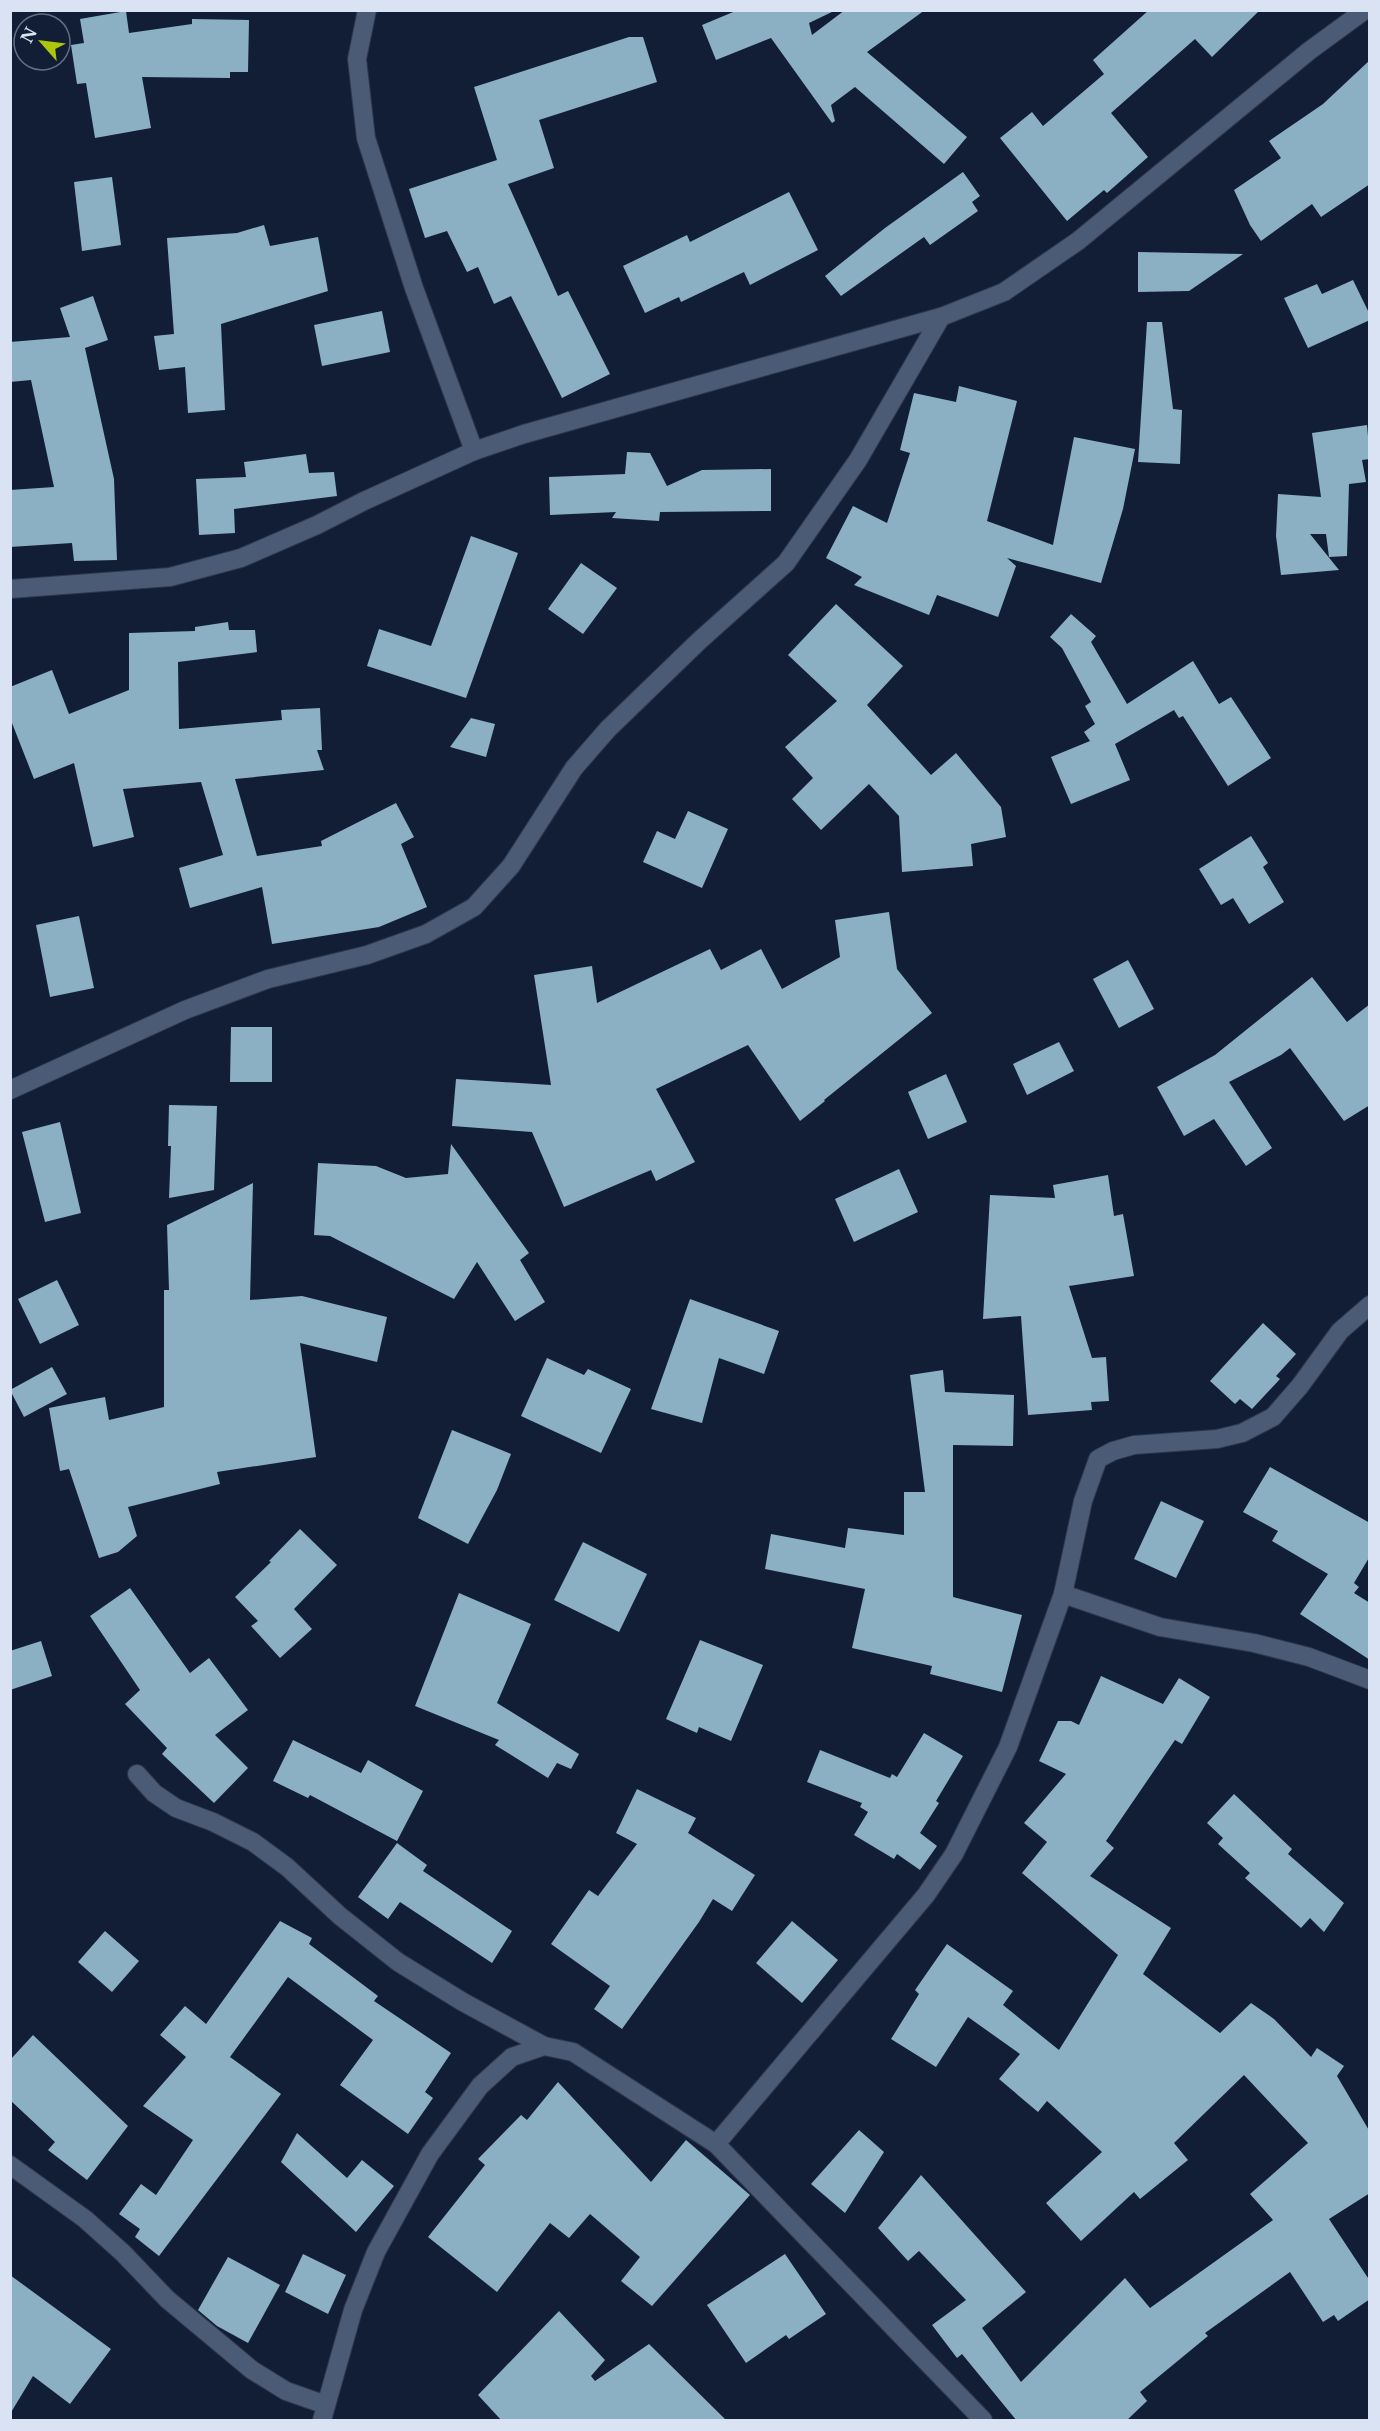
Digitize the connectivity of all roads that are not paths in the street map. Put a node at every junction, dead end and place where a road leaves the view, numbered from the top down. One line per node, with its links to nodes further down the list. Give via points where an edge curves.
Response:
1 (367, 10): 4 (street, via 357,59 366,138 414,288)
2 (1365, 10): 3 (street, via 1309,51 1078,241 1004,292)
3 (941, 317): 4 (street); 6 (street, via 858,460 786,562 608,729 574,768 511,866 474,907 426,934 367,955 267,979 185,1010)
4 (474, 451): 5 (street, via 241,558 170,577)
5 (10, 589)
6 (10, 1090)
7 (1370, 1305): 8 (street, via 1340,1331 1273,1417 1242,1433 1217,1439 1134,1445 1098,1459 1083,1502)
8 (1063, 1594): 9 (street, via 1160,1627 1309,1657); 12 (street, via 1008,1747 954,1854 926,1894)
9 (1370, 1680)
10 (137, 1774): 11 (street, via 154,1793 176,1808 253,1842 398,1962)
11 (544, 2046): 12 (street, via 573,2052); 14 (street, via 512,2057 480,2086 430,2154 376,2252 354,2310)
12 (716, 2144): 15 (street)
13 (10, 2165): 14 (street, via 85,2219 167,2299 252,2370)
14 (324, 2413)
15 (983, 2421)

